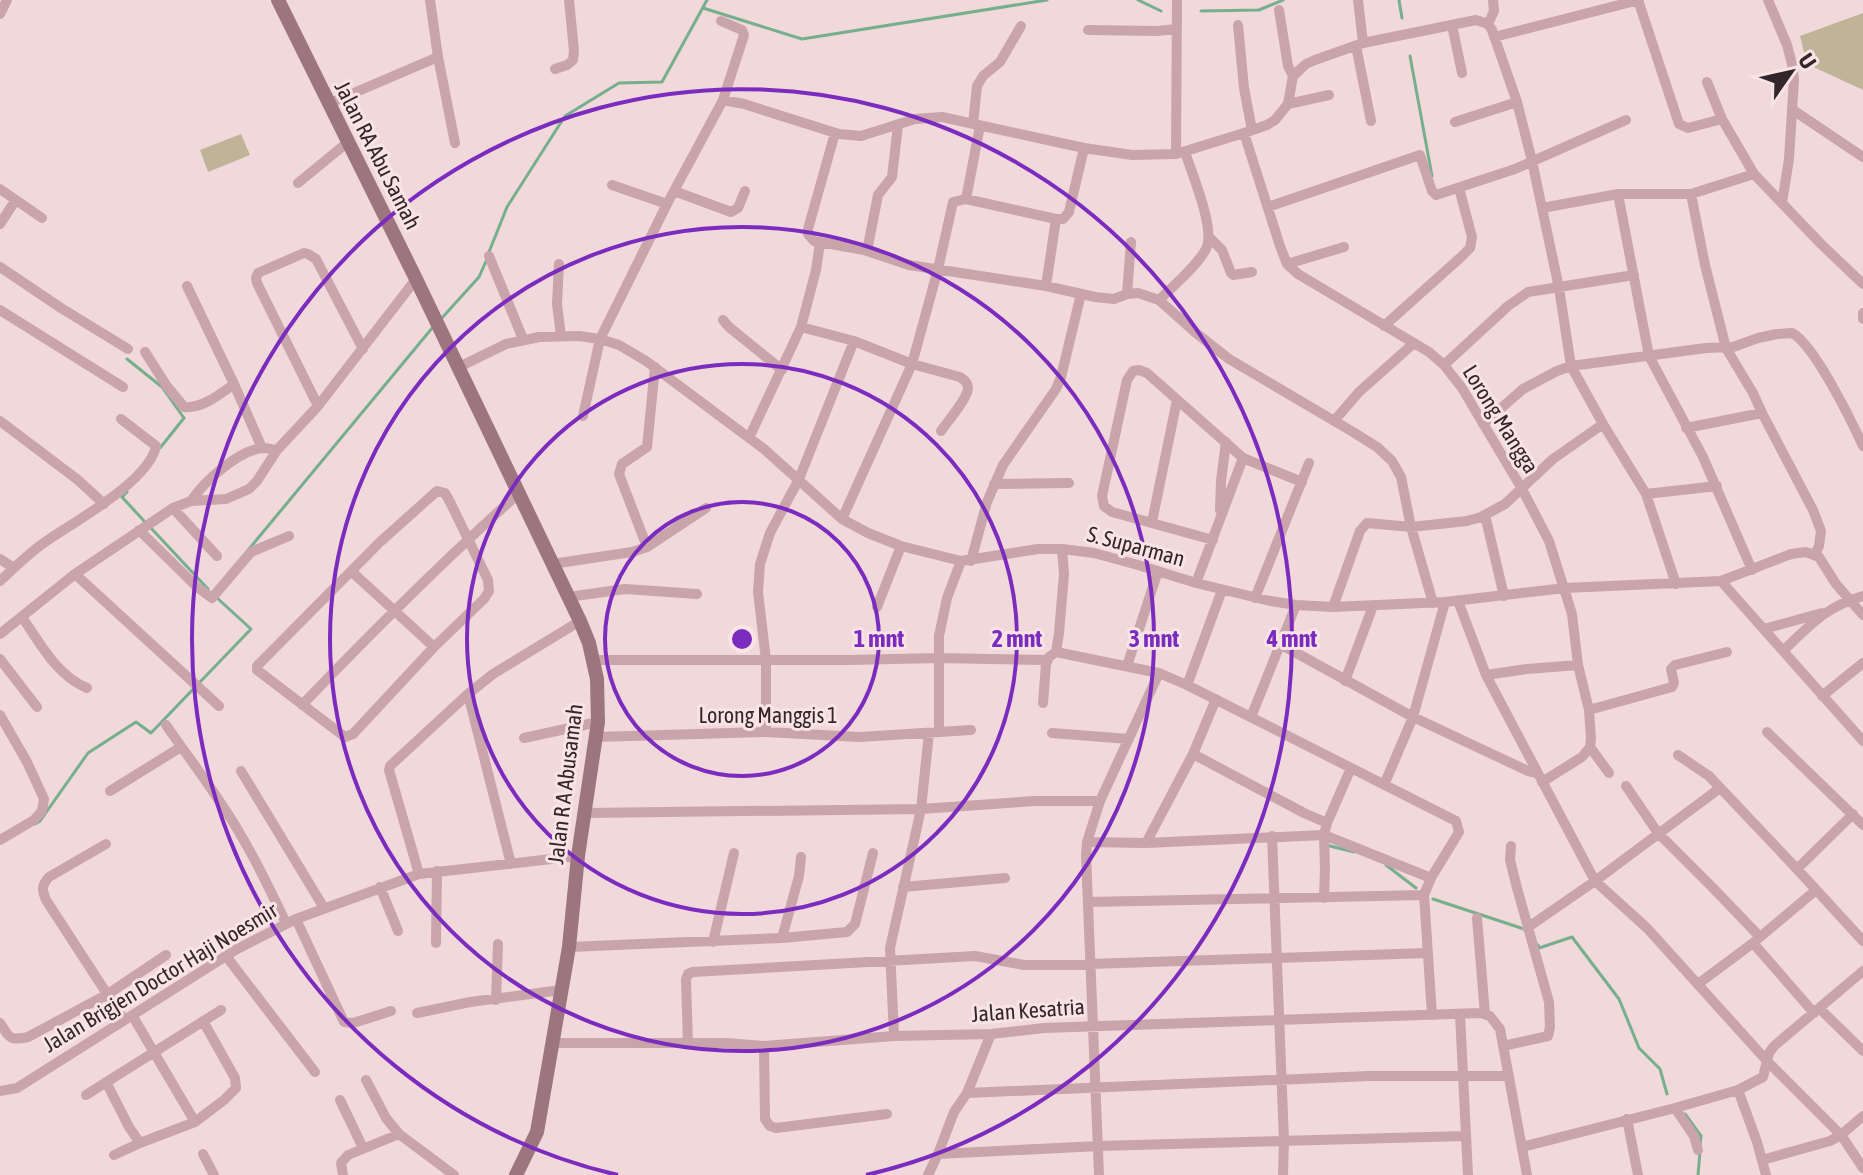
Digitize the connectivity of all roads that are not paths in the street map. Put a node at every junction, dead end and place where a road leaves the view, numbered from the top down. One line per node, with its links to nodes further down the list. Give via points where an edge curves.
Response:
1 (7, 0): 12 (street)
2 (278, 0): 30 (street, Jalan RA Abu Samah)
3 (430, 0): 4 (street); 22 (street)
4 (436, 0)
5 (569, 0): 23 (street, via 573,60)
6 (1177, 0): 18 (street)
7 (1358, 0): 21 (street)
8 (1493, 0): 14 (street)
9 (1639, 0): 20 (street); 33 (street, via 1679,124 1688,128)
10 (1771, 1): 32 (street, via 1792,64)
11 (1279, 10): 25 (street)
12 (0, 14)
13 (721, 21): 28 (street, via 744,35)
14 (1488, 24): 16 (street, via 1476,20); 20 (street)
15 (1238, 25): 39 (street)
16 (1452, 25): 21 (street); 24 (street)
17 (1021, 26): 38 (street, via 1000,62 977,86)
18 (1176, 29): 19 (street); 44 (street)
19 (1088, 30)
20 (1494, 37): 29 (street)
21 (1360, 44): 25 (street, via 1306,64); 35 (street)
22 (438, 57): 30 (street); 42 (street)
23 (555, 69)
24 (1462, 73)
25 (1293, 76): 31 (street)
26 (1707, 82): 33 (street)
27 (1329, 95): 31 (street)
28 (723, 100): 40 (street); 52 (street)
29 (1517, 102): 36 (street); 46 (street)
30 (328, 104): 41 (street, Jalan RA Abu Samah)
31 (1288, 104): 39 (street, via 1275,120)
32 (1793, 110): 45 (street); 58 (street)
33 (1722, 119): 47 (street)
34 (1626, 120): 46 (street)
35 (1371, 121)
36 (1455, 122)
37 (898, 125): 38 (street, via 942,117); 40 (street, via 861,136); 69 (street, via 892,177 878,195)
38 (977, 125): 43 (street); 56 (street)
39 (1248, 132): 44 (street); 60 (street)
40 (835, 133): 67 (street, via 808,229 811,239)
41 (348, 142): 48 (street); 77 (street, Jalan RA Abu Samah)
42 (455, 143)
43 (1084, 148): 44 (street, via 1132,155); 63 (street, via 1069,212)
44 (1181, 153): 65 (street, via 1204,209)
45 (1863, 157)
46 (1532, 161): 50 (street); 61 (street)
47 (1754, 174): 55 (street); 58 (street)
48 (298, 183)
49 (612, 185): 59 (street)
50 (1459, 188): 60 (street, via 1433,194 1418,155); 88 (street, via 1470,248)
51 (0, 189): 57 (street)
52 (674, 191): 53 (street, via 731,212); 59 (street)
53 (745, 191)
54 (1618, 194): 55 (street); 61 (street); 76 (street)
55 (1691, 194): 95 (street)
56 (966, 199): 63 (street); 74 (street, via 951,205)
57 (15, 201): 62 (street); 64 (street)
58 (1782, 203): 78 (street)
59 (667, 204): 92 (street)
60 (1268, 207): 72 (street)
61 (1542, 208): 81 (street)
62 (42, 218)
63 (1056, 219): 80 (street)
64 (0, 224)
65 (1209, 237): 75 (street, via 1222,250 1233,275); 84 (street, via 1200,258)
66 (1131, 242): 83 (street)
67 (820, 243): 69 (street); 89 (street)
68 (1344, 247): 72 (street)
69 (867, 251): 74 (street)
70 (489, 256): 91 (street)
71 (559, 264): 90 (street)
72 (1287, 264): 88 (street, Lorong Mangga)
73 (0, 267): 96 (street)
74 (938, 269): 80 (street); 100 (street)
75 (1252, 272)
76 (1634, 275): 81 (street); 99 (street)
77 (416, 279): 87 (street, Jalan RA Abu Samah); 97 (street)
78 (1863, 284)
79 (187, 286): 106 (street)
80 (1046, 286): 82 (street)
81 (1559, 288): 101 (street, via 1521,295); 102 (street)
82 (1081, 294): 83 (street, via 1114,299); 129 (street, via 1061,377)
83 (1127, 294): 84 (street)
84 (1159, 300): 114 (street, via 1229,359)
85 (1, 314): 107 (street)
86 (723, 320): 105 (street)
87 (436, 323): 104 (street, Jalan R A Abusamah)
88 (1384, 326): 94 (street, Lorong Mangga)
89 (801, 327): 93 (street); 105 (street)
90 (561, 336): 91 (street, S. Suparman); 92 (street, S. Suparman)
91 (523, 339): 104 (street, S. Suparman)
92 (600, 339): 103 (street, S. Suparman); 111 (street)
93 (854, 341): 100 (street); 126 (street)
94 (1414, 343): 101 (street, Lorong Mangga); 114 (street)
95 (1726, 348): 99 (street); 110 (street); 121 (street, via 1777,334 1797,335 1844,405)
96 (128, 349)
97 (363, 349): 109 (street); 109 (street, via 312,256 304,253 258,273 257,283)
98 (145, 352): 106 (street, via 184,407 211,400)
99 (1649, 356): 102 (street); 117 (street)
100 (912, 364): 118 (street, via 960,377 967,384 968,392); 139 (street)
101 (1444, 365): 115 (street, Lorong Mangga)
102 (1571, 366): 115 (street, via 1523,389); 116 (street)
103 (655, 367): 119 (street, S. Suparman); 148 (street, via 647,447 622,464 619,474)
104 (457, 368): 132 (street, Jalan R A Abusamah)
105 (782, 370): 119 (street)
106 (234, 384): 122 (street)
107 (123, 387)
108 (1177, 400): 120 (street); 141 (street); 141 (street, via 1143,371 1128,377 1103,502 1112,512)
109 (318, 406): 123 (street)
110 (1762, 413): 117 (street); 150 (street, via 1818,523 1821,539)
111 (583, 416)
112 (121, 419): 135 (street, via 156,449)
113 (0, 421): 135 (street)
114 (1334, 421): 143 (street, via 1392,461 1401,477)
115 (1483, 424): 131 (street, Lorong Mangga)
116 (1603, 424): 131 (street); 133 (street)
117 (1686, 428): 130 (street)
118 (941, 431)
119 (749, 438): 126 (street, S. Suparman)
120 (1226, 442): 124 (street); 140 (street)
121 (1863, 446)
122 (262, 448): 123 (street); 134 (street, via 226,466)
123 (277, 450): 134 (street, via 249,489 226,499)
124 (1243, 458): 127 (street); 140 (street)
125 (1309, 463): 127 (street)
126 (799, 479): 139 (street, S. Suparman); 194 (street, via 760,564)
127 (1302, 482): 170 (street)
128 (1069, 483): 129 (street)
129 (994, 484): 153 (street)
130 (1717, 486): 133 (street); 156 (street)
131 (1522, 489): 138 (street); 164 (street, Lorong Mangga, via 1549,541)
132 (518, 494): 145 (street); 154 (street, Jalan R A Abusamah)
133 (1646, 494): 163 (street)
134 (191, 501): 136 (street)
135 (104, 504): 155 (street, via 45,541)
136 (173, 508): 142 (street); 151 (street)
137 (706, 508): 148 (street)
138 (1485, 515): 143 (street); 167 (street)
139 (842, 519): 147 (street, S. Suparman)
140 (1220, 520): 146 (street)
141 (1152, 522): 146 (street)
142 (146, 526): 144 (street, via 197,587 215,596 251,552); 159 (street)
143 (1411, 527): 174 (street); 178 (street, via 1364,525)
144 (289, 536)
145 (467, 539): 157 (street, via 445,493 437,491); 179 (street); 187 (street, via 489,591)
146 (1213, 540): 162 (street)
147 (901, 546): 153 (street, S. Suparman); 177 (street)
148 (647, 547): 154 (street)
149 (1062, 549): 153 (street, S. Suparman); 158 (street, S. Suparman); 189 (street)
150 (1815, 554): 156 (street, S. Suparman, via 1791,554); 171 (street)
151 (217, 556)
152 (0, 559): 155 (street)
153 (966, 561): 191 (street, via 947,598)
154 (552, 564): 169 (street, Jalan R A Abusamah)
155 (14, 568): 160 (street)
156 (1752, 570): 161 (street, S. Suparman)
157 (351, 571): 179 (street); 208 (street, via 257,666)
158 (1158, 571): 162 (street, S. Suparman); 198 (street)
159 (75, 574): 182 (street); 209 (street)
160 (0, 581)
161 (1721, 581): 163 (street, S. Suparman); 184 (street)
162 (1196, 583): 165 (street, S. Suparman)
163 (1676, 584): 164 (street, S. Suparman)
164 (1565, 588): 167 (street, S. Suparman); 197 (street, Lorong Mangga)
165 (1222, 590): 170 (street, S. Suparman); 201 (street)
166 (697, 594): 169 (street, via 625,589)
167 (1504, 596): 172 (street, S. Suparman)
168 (1863, 596): 171 (street)
169 (568, 597): 183 (street, Jalan R A Abusamah)
170 (1255, 598): 175 (street, S. Suparman)
171 (1849, 600): 180 (street); 181 (street)
172 (1458, 601): 173 (street, S. Suparman); 200 (street)
173 (1445, 602): 174 (street, S. Suparman); 214 (street)
174 (1433, 603): 176 (street, S. Suparman)
175 (1296, 605): 178 (street, S. Suparman); 186 (street)
176 (1373, 606): 178 (street, S. Suparman); 202 (street)
177 (877, 607)
178 (1333, 607)
179 (395, 610): 187 (street); 208 (street)
180 (1824, 613): 184 (street); 188 (street)
181 (1863, 615)
182 (22, 617): 185 (street); 203 (street, via 58,667)
183 (580, 621): 193 (street, Jalan R A Abusamah); 204 (street)
184 (1764, 629): 188 (street)
185 (0, 633)
186 (1280, 644): 202 (street); 213 (street)
187 (434, 647): 208 (street, via 349,737)
188 (1784, 650): 205 (street)
189 (1056, 652): 195 (street); 198 (street)
190 (1727, 652): 211 (street, via 1675,665 1672,687)
191 (938, 658): 194 (street); 195 (street); 219 (street)
192 (0, 659): 210 (street)
193 (593, 660): 194 (street); 216 (street, Jalan R A Abusamah)
194 (766, 660): 218 (street)
195 (1047, 660): 207 (street)
196 (1863, 663): 205 (street)
197 (1578, 665): 200 (street); 211 (street, Lorong Mangga)
198 (1127, 666): 199 (street)
199 (1159, 673): 206 (street); 223 (street)
200 (1486, 675): 232 (street)
201 (1189, 680)
202 (1345, 681): 214 (street)
203 (87, 688)
204 (468, 694): 255 (street); 258 (street, via 390,766)
205 (1822, 696): 224 (street)
206 (1216, 699): 213 (street); 227 (street)
207 (1043, 703)
208 (302, 705)
209 (219, 706)
210 (37, 707)
211 (1589, 710): 226 (street, Lorong Mangga)
212 (0, 715): 246 (street, via 44,799 34,820)
213 (1251, 717): 229 (street)
214 (1413, 717): 232 (street); 233 (street)
215 (166, 725): 225 (street)
216 (597, 730): 218 (street, Lorong Manggis 1); 222 (street, Lorong Manggis 1); 239 (street, Jalan R A Abusamah)
217 (971, 730): 219 (street, Lorong Manggis 1)
218 (766, 732): 219 (street, Lorong Manggis 1, via 860,737)
219 (934, 732): 238 (street)
220 (1767, 732): 240 (street)
221 (1052, 733): 223 (street)
222 (524, 738)
223 (1129, 739): 237 (street)
224 (1862, 739)
225 (181, 747): 236 (street); 271 (street)
226 (1590, 747): 231 (street); 232 (street, via 1582,757)
227 (1193, 754): 241 (street); 248 (street)
228 (1678, 755): 235 (street)
229 (1351, 768): 233 (street); 241 (street)
230 (241, 771): 269 (street)
231 (1609, 773)
232 (1540, 777): 261 (street)
233 (1384, 785): 260 (street, via 1458,824 1459,832)
234 (1626, 786): 243 (street)
235 (1720, 788): 243 (street); 256 (street)
236 (110, 791)
237 (1100, 801): 238 (street); 247 (street)
238 (921, 809): 239 (street); 263 (street)
239 (585, 813): 253 (street, Jalan R A Abusamah)
240 (1853, 814): 242 (street); 256 (street)
241 (1327, 823): 244 (street)
242 (1863, 825)
243 (1658, 833): 261 (street); 275 (street)
244 (1324, 835): 245 (street); 260 (street); 267 (street)
245 (1272, 836): 248 (street); 266 (street)
246 (0, 840)
247 (1087, 842): 248 (street); 268 (street)
248 (1146, 843)
249 (106, 844): 290 (street, via 49,877 42,891)
250 (1511, 846): 272 (street)
251 (734, 853): 277 (street)
252 (873, 853): 274 (street, via 850,931)
253 (578, 856): 255 (street, Jalan Brigjen Doctor Haji Noesmir); 280 (street, Jalan R A Abusamah)
254 (801, 857): 274 (street)
255 (511, 864): 257 (street, Jalan Brigjen Doctor Haji Noesmir)
256 (1797, 869): 264 (street)
257 (437, 871): 258 (street, Jalan Brigjen Doctor Haji Noesmir); 278 (street)
258 (419, 874): 262 (street, Jalan Brigjen Doctor Haji Noesmir)
259 (1005, 878): 263 (street)
260 (1431, 878): 265 (street)
261 (1595, 881): 272 (street); 288 (street)
262 (380, 887): 269 (street, Jalan Brigjen Doctor Haji Noesmir); 273 (street)
263 (903, 887): 285 (street)
264 (1816, 890): 275 (street); 276 (street)
265 (1424, 895): 267 (street); 281 (street)
266 (1276, 898): 267 (street); 268 (street); 284 (street)
267 (1324, 898)
268 (1088, 902): 286 (street)
269 (324, 908): 271 (street, Jalan Brigjen Doctor Haji Noesmir)
270 (1477, 918): 297 (street)
271 (291, 921): 283 (street, Jalan Brigjen Doctor Haji Noesmir); 294 (street, via 344,1022)
272 (1527, 928): 309 (street, via 1549,1002 1550,1027 1548,1036)
273 (398, 931)
274 (782, 938): 277 (street)
275 (1756, 940): 288 (street); 293 (street)
276 (1863, 941)
277 (713, 942): 280 (street)
278 (436, 943)
279 (498, 944): 291 (street)
280 (569, 947): 289 (street, Jalan R A Abusamah)
281 (1428, 953): 284 (street); 298 (street)
282 (166, 955): 290 (street)
283 (226, 956): 299 (street, Jalan Brigjen Doctor Haji Noesmir); 313 (street)
284 (1277, 957): 286 (street); 300 (street)
285 (891, 962): 286 (street, via 975,956 1024,965); 305 (street); 307 (street, via 691,973 686,979)
286 (1091, 963): 303 (street)
287 (1863, 971): 293 (street)
288 (1698, 984): 312 (street)
289 (561, 990): 291 (street); 306 (street, Jalan R A Abusamah)
290 (108, 994): 299 (street); 302 (street, via 28,1037 8,1037)
291 (496, 1000): 295 (street)
292 (221, 1010): 301 (street)
293 (1816, 1010): 310 (street); 312 (street, via 1774,1046)
294 (391, 1011)
295 (417, 1013)
296 (1460, 1014): 297 (street, Jalan Kesatria); 298 (street, Jalan Kesatria); 314 (street)
297 (1485, 1014): 309 (street, via 1500,1029)
298 (1432, 1015): 300 (street, Jalan Kesatria)
299 (128, 1018): 311 (street); 321 (street, Jalan Brigjen Doctor Haji Noesmir, via 17,1088)
300 (1280, 1020): 303 (street, Jalan Kesatria); 317 (street)
301 (203, 1021): 311 (street); 329 (street, via 236,1084)
302 (0, 1023)
303 (1094, 1026): 304 (street, Jalan Kesatria); 319 (street)
304 (991, 1034): 305 (street, Jalan Kesatria); 322 (street)
305 (894, 1036): 308 (street, Jalan Kesatria)
306 (552, 1043): 307 (street, Jalan Kesatria); 347 (street, Jalan R A Abusamah, via 537,1132)
307 (688, 1044): 308 (street, Jalan Kesatria)
308 (764, 1046): 326 (street, via 765,1119 770,1126)
309 (1503, 1046): 315 (street)
310 (1863, 1051)
311 (153, 1052): 318 (street); 329 (street)
312 (1767, 1061): 320 (street, via 1763,1077); 331 (street)
313 (315, 1072)
314 (1464, 1075): 315 (street); 317 (street); 332 (street)
315 (1509, 1076): 336 (street)
316 (366, 1080): 330 (street)
317 (1282, 1080): 319 (street); 333 (street)
318 (106, 1082): 323 (street); 334 (street)
319 (1096, 1088): 322 (street); 335 (street)
320 (1738, 1090): 325 (street); 342 (street)
321 (0, 1091)
322 (967, 1093): 340 (street)
323 (86, 1095)
324 (340, 1100): 337 (street)
325 (1675, 1108): 328 (street); 338 (street)
326 (887, 1114)
327 (1863, 1116): 331 (street)
328 (1627, 1119): 336 (street); 353 (street)
329 (195, 1122): 334 (street)
330 (399, 1134): 337 (street); 346 (street)
331 (1841, 1135): 342 (street); 343 (street)
332 (1466, 1136): 333 (street); 351 (street)
333 (1284, 1141): 335 (street); 350 (street)
334 (140, 1143): 341 (street)
335 (1099, 1146): 340 (street); 349 (street)
336 (1522, 1147): 352 (street)
337 (363, 1148): 345 (street, via 343,1159)
338 (1698, 1150)
339 (203, 1154): 344 (street)
340 (938, 1154): 348 (street)
341 (114, 1155)
342 (1762, 1160): 354 (street)
343 (1863, 1168)
344 (214, 1175)
345 (343, 1175)
346 (454, 1175)
347 (516, 1175)
348 (928, 1175)
349 (1099, 1175)
350 (1283, 1175)
351 (1468, 1175)
352 (1527, 1175)
353 (1638, 1175)
354 (1766, 1175)

